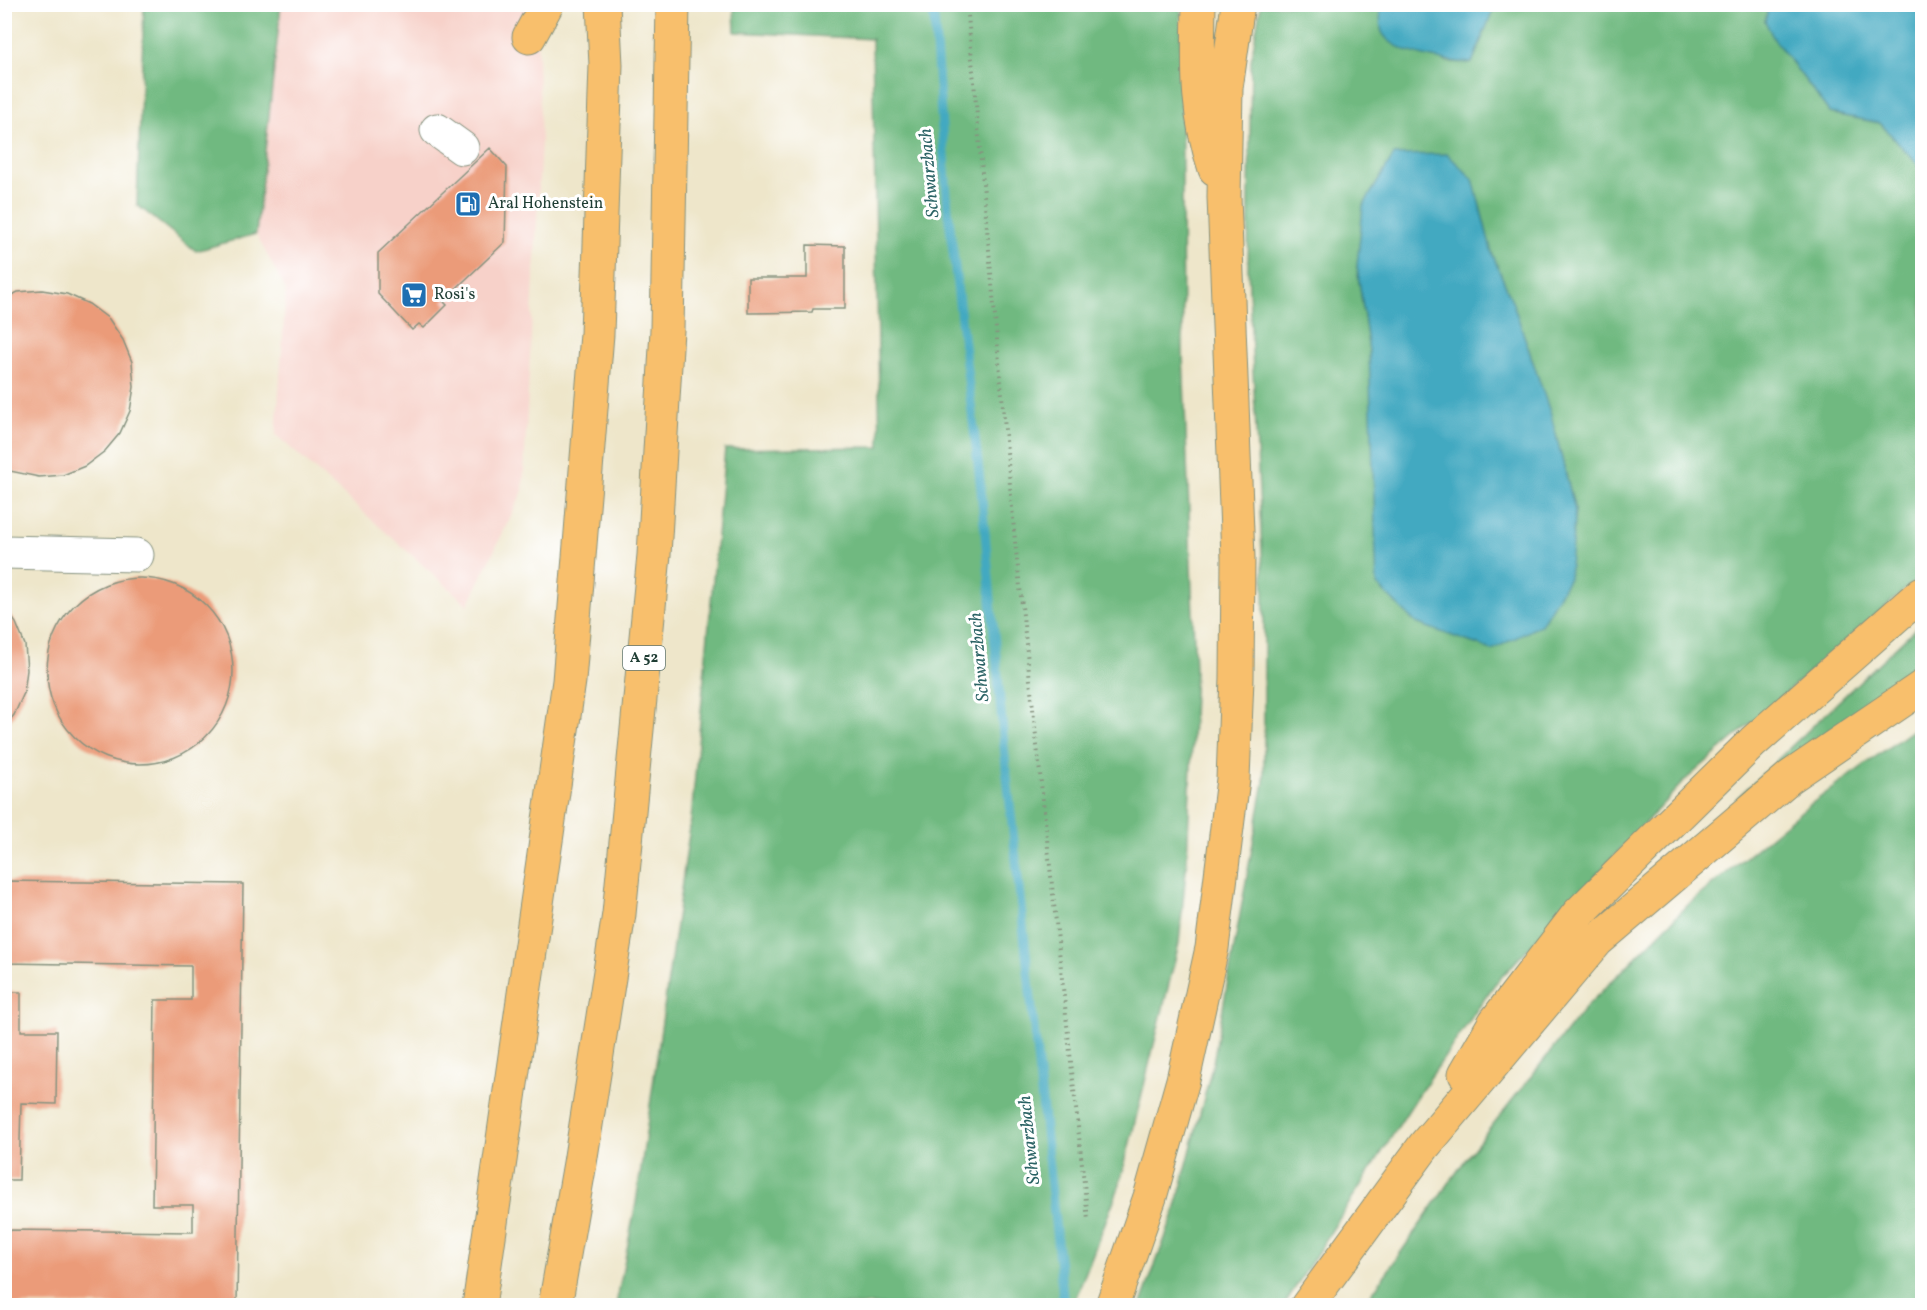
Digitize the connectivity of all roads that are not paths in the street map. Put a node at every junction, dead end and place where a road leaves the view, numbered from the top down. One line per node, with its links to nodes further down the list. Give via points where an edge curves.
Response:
1 (548, 4): 6 (highway)
2 (603, 4): 13 (highway, via 606,65 597,334 569,681)
3 (673, 4): 14 (highway, A 52, via 667,330 654,555 619,914)
4 (1199, 4): 7 (highway, via 1201,120)
5 (1238, 4): 7 (highway, via 1226,88)
6 (529, 37)
7 (1224, 197): 15 (highway, via 1238,558 1233,779 1212,948 1188,1058 1150,1197)
8 (4, 552): 9 (lane)
9 (137, 555)
10 (1923, 593): 12 (highway, via 1753,742 1578,915 1495,1022)
11 (1923, 687): 12 (highway, via 1790,777 1597,941)
12 (1424, 1146): 16 (highway)
13 (478, 1305)
14 (555, 1305)
15 (1112, 1305)
16 (1306, 1305)

